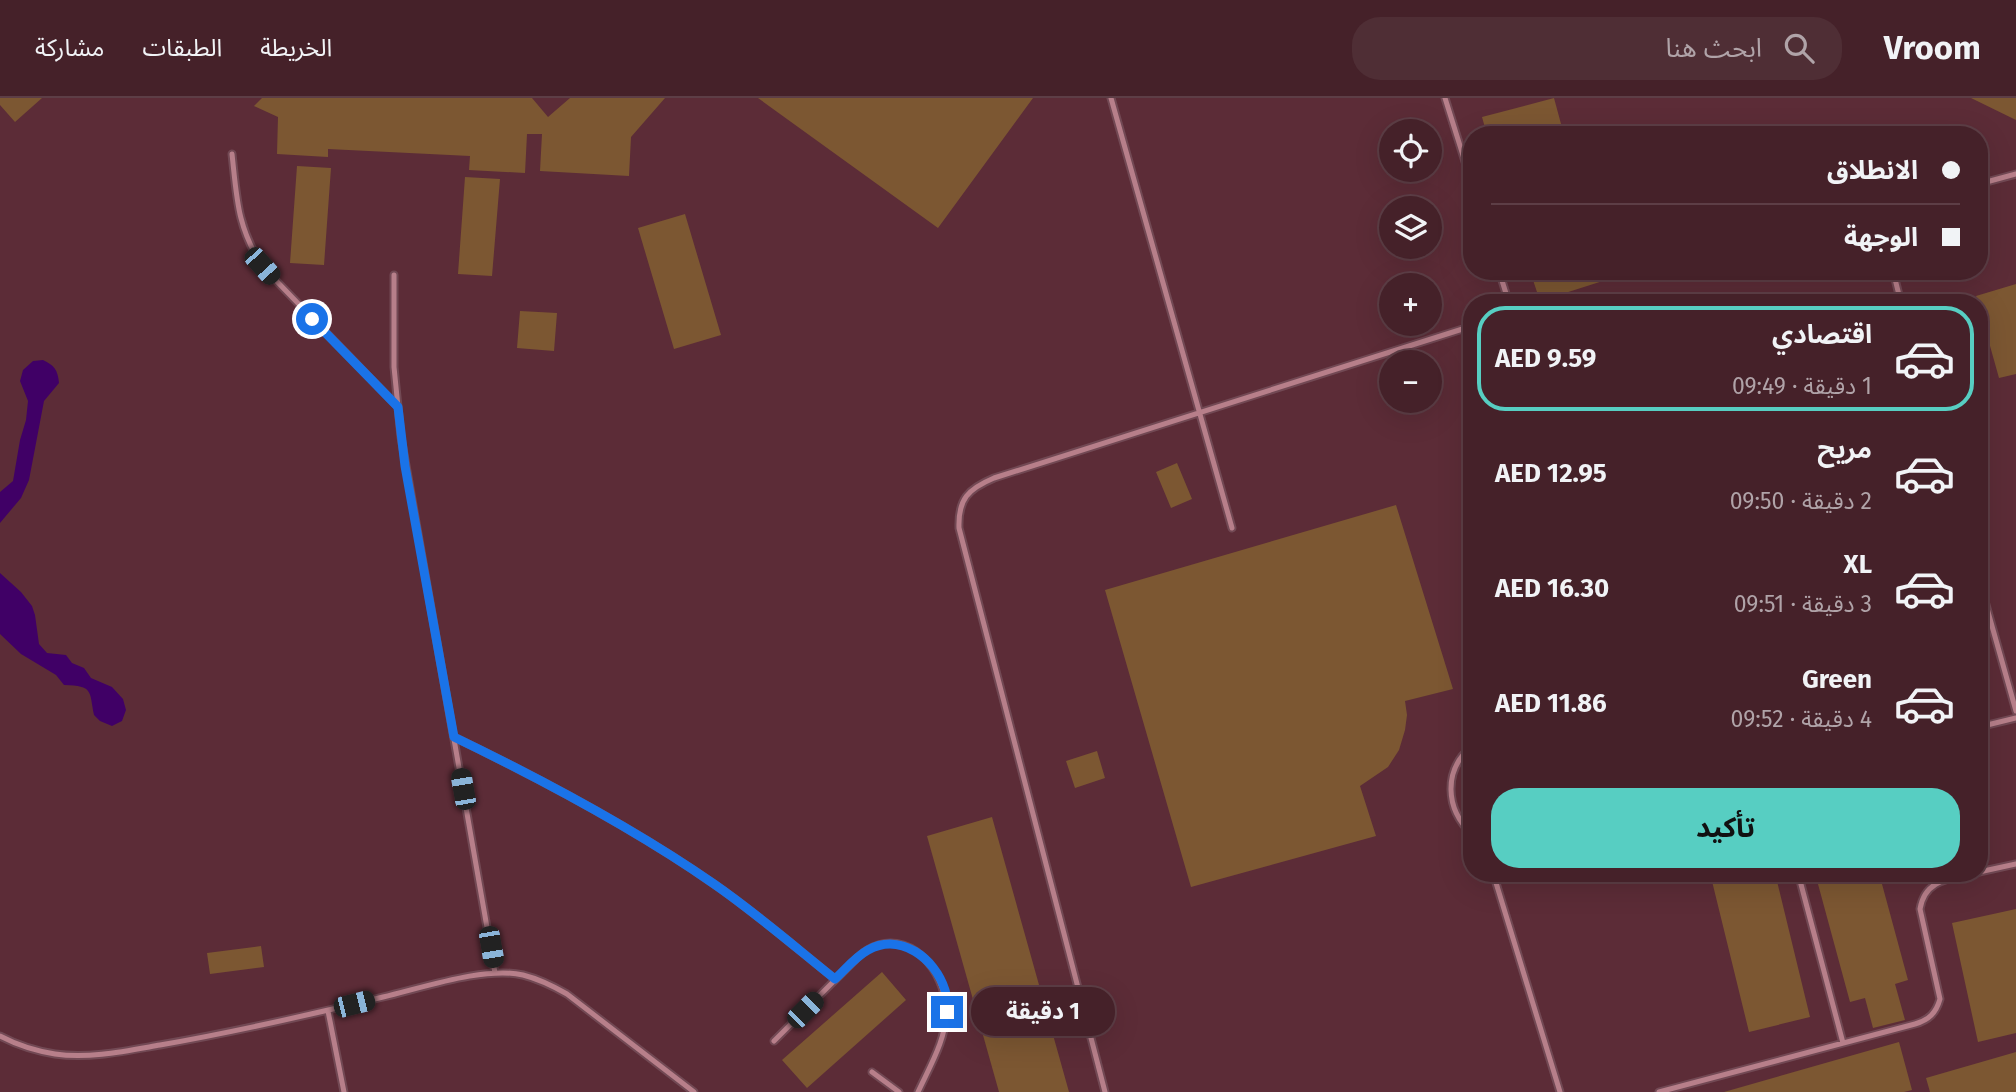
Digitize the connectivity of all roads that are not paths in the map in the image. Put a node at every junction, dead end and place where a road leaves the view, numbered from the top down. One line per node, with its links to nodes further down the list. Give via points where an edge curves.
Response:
1 (1111, 98): 10 (lane)
2 (1445, 98): 4 (lane)
3 (232, 154): 9 (lane, via 241,225 262,266)
4 (1463, 155)
5 (2016, 174): 6 (lane)
6 (1988, 182)
7 (394, 275): 9 (lane)
8 (1463, 329): 10 (lane)
9 (398, 407): 16 (lane)
10 (1200, 413): 11 (lane); 35 (lane, via 994,478 965,496 959,511 959,528)
11 (1232, 528)
12 (1988, 612): 13 (lane)
13 (2016, 711)
14 (2016, 718): 15 (lane)
15 (1988, 725)
16 (454, 737): 24 (lane); 25 (lane, via 665,852 758,916)
17 (1463, 755): 18 (lane, via 1452,774 1450,790)
18 (1463, 825)
19 (2016, 864): 20 (lane)
20 (1988, 869)
21 (1496, 882): 36 (lane)
22 (1800, 882): 29 (lane)
23 (1940, 882): 29 (lane, via 1926,892 1920,909 1940,999 1937,1008 1932,1016 1915,1024)
24 (495, 973): 26 (lane); 32 (lane, via 521,974 567,994)
25 (835, 979): 28 (lane); 34 (lane, via 868,949 886,944 921,954 933,968 945,990 947,1012 943,1034)
26 (328, 1011): 27 (lane, via 94,1055 55,1054); 31 (lane)
27 (0, 1036)
28 (774, 1041)
29 (1843, 1043): 37 (lane)
30 (872, 1072): 33 (lane)
31 (344, 1092)
32 (694, 1092)
33 (900, 1092)
34 (918, 1092)
35 (1105, 1092)
36 (1560, 1092)
37 (1659, 1092)

